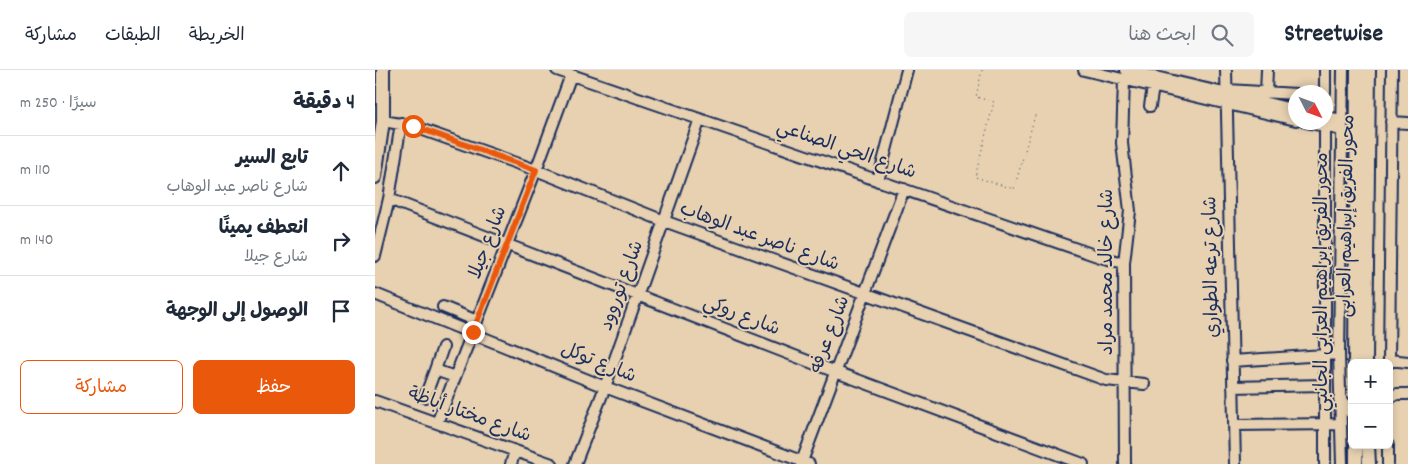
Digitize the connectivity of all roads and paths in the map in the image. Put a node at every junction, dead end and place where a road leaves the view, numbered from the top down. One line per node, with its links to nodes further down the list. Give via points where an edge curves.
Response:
1 (383, 70): 25 (main road)
2 (557, 70): 13 (street, شارع الحي الصناعي)
3 (907, 70): 34 (street)
4 (982, 70): 22 (path, via 976,97 994,102 975,177 1014,189)
5 (1084, 70): 14 (street)
6 (1226, 70): 19 (street, شارع ترعه الطواري)
7 (1267, 70): 17 (street)
8 (1325, 70): 15 (street)
9 (1343, 70): 30 (street, محور الفريق إبراهيم العرابى الجانبي)
10 (1357, 70): 50 (main road, محور الفريق إبراهيم العرابى)
11 (1369, 70): 51 (main road, محور الفريق إبراهيم العرابى)
12 (1392, 70): 26 (street)
13 (571, 75): 24 (street, شارع الحي الصناعي); 32 (street, شارع جيلا)
14 (1125, 75): 16 (street); 19 (street); 40 (street, شارع خالد محمد مراد, via 1122,143 1135,223)
15 (1325, 85)
16 (1153, 87): 19 (street); 20 (street)
17 (1266, 94): 18 (street); 19 (street)
18 (1288, 94)
19 (1225, 97): 21 (street); 23 (street); 53 (street, شارع ترعه الطواري)
20 (1150, 106)
21 (1288, 109)
22 (1036, 112)
23 (1288, 118)
24 (700, 119): 34 (street, شارع الحي الصناعي); 37 (street, شارع توروود)
25 (383, 121): 27 (street, شارع ناصر عبد الوهاب); 33 (main road)
26 (1391, 122): 29 (street); 52 (street)
27 (401, 123): 32 (street, شارع ناصر عبد الوهاب); 36 (street)
28 (1333, 123): 30 (street)
29 (1408, 123)
30 (1342, 125): 48 (street, محور الفريق إبراهيم العرابى الجانبي)
31 (1325, 130): 49 (street)
32 (536, 170): 37 (street, شارع ناصر عبد الوهاب); 38 (street, شارع جيلا)
33 (375, 177)
34 (878, 180): 35 (street, شارع الحي الصناعي)
35 (903, 189): 40 (street, شارع الحي الصناعي); 42 (street, شارع عرفه)
36 (389, 199): 38 (street, شارع روكي); 39 (street)
37 (664, 221): 42 (street, شارع ناصر عبد الوهاب); 43 (street, شارع توروود)
38 (506, 245): 43 (street, شارع روكي); 45 (street, شارع جيلا)
39 (375, 256)
40 (1125, 263): 59 (street, شارع خالد محمد مراد)
41 (375, 294): 46 (street, شارع توكل)
42 (865, 295): 57 (street, شارع عرفه); 59 (street, شارع ناصر عبد الوهاب, via 1106,380)
43 (638, 296): 57 (street, شارع روكي); 62 (street, شارع توروود)
44 (443, 307): 45 (street)
45 (477, 321): 46 (street, شارع جيلا)
46 (473, 332): 58 (street, شارع جيلا); 62 (street, شارع توكل)
47 (443, 347): 56 (street)
48 (1339, 354): 49 (street); 67 (street, محور الفريق إبراهيم العرابى الجانبي)
49 (1324, 355): 53 (street); 61 (street)
50 (1355, 359)
51 (1366, 359)
52 (1389, 359)
53 (1232, 361): 63 (street, شارع ترعه الطواري)
54 (1393, 361): 55 (street)
55 (1408, 362)
56 (435, 370): 58 (street); 66 (street)
57 (836, 372): 78 (street, شارع روكي); 79 (street, شارع عرفه)
58 (455, 377): 70 (street, شارع جيلا)
59 (1125, 383): 60 (street, شارع ناصر عبد الوهاب); 85 (street, شارع خالد محمد مراد)
60 (1144, 384)
61 (1324, 385): 63 (street); 73 (street)
62 (605, 387): 79 (street, شارع توكل); 82 (street, شارع توروود)
63 (1233, 387): 72 (street, شارع ترعه الطواري)
64 (1408, 394): 65 (street)
65 (1393, 396)
66 (425, 397)
67 (1339, 399): 69 (main road); 71 (street, محور الفريق إبراهيم العرابى الجانبي)
68 (375, 401): 70 (street, شارع مختار أباظة)
69 (1348, 409)
70 (437, 423): 77 (street, شارع مختار أباظة)
71 (1340, 424): 73 (street); 88 (street, محور الفريق إبراهيم العرابى الجانبي)
72 (1234, 425): 73 (street); 86 (street, شارع ترعه الطواري)
73 (1325, 425): 87 (street)
74 (1356, 449): 89 (main road)
75 (1368, 449): 90 (main road)
76 (1388, 449): 91 (street)
77 (515, 451): 80 (street); 81 (street, شارع مختار أباظة)
78 (1050, 453): 83 (street); 84 (street, شارع روكي)
79 (804, 463)
80 (511, 464)
81 (552, 464)
82 (575, 464)
83 (1046, 464)
84 (1083, 464)
85 (1125, 464)
86 (1235, 464)
87 (1325, 464)
88 (1342, 464)
89 (1356, 464)
90 (1369, 464)
91 (1388, 464)

